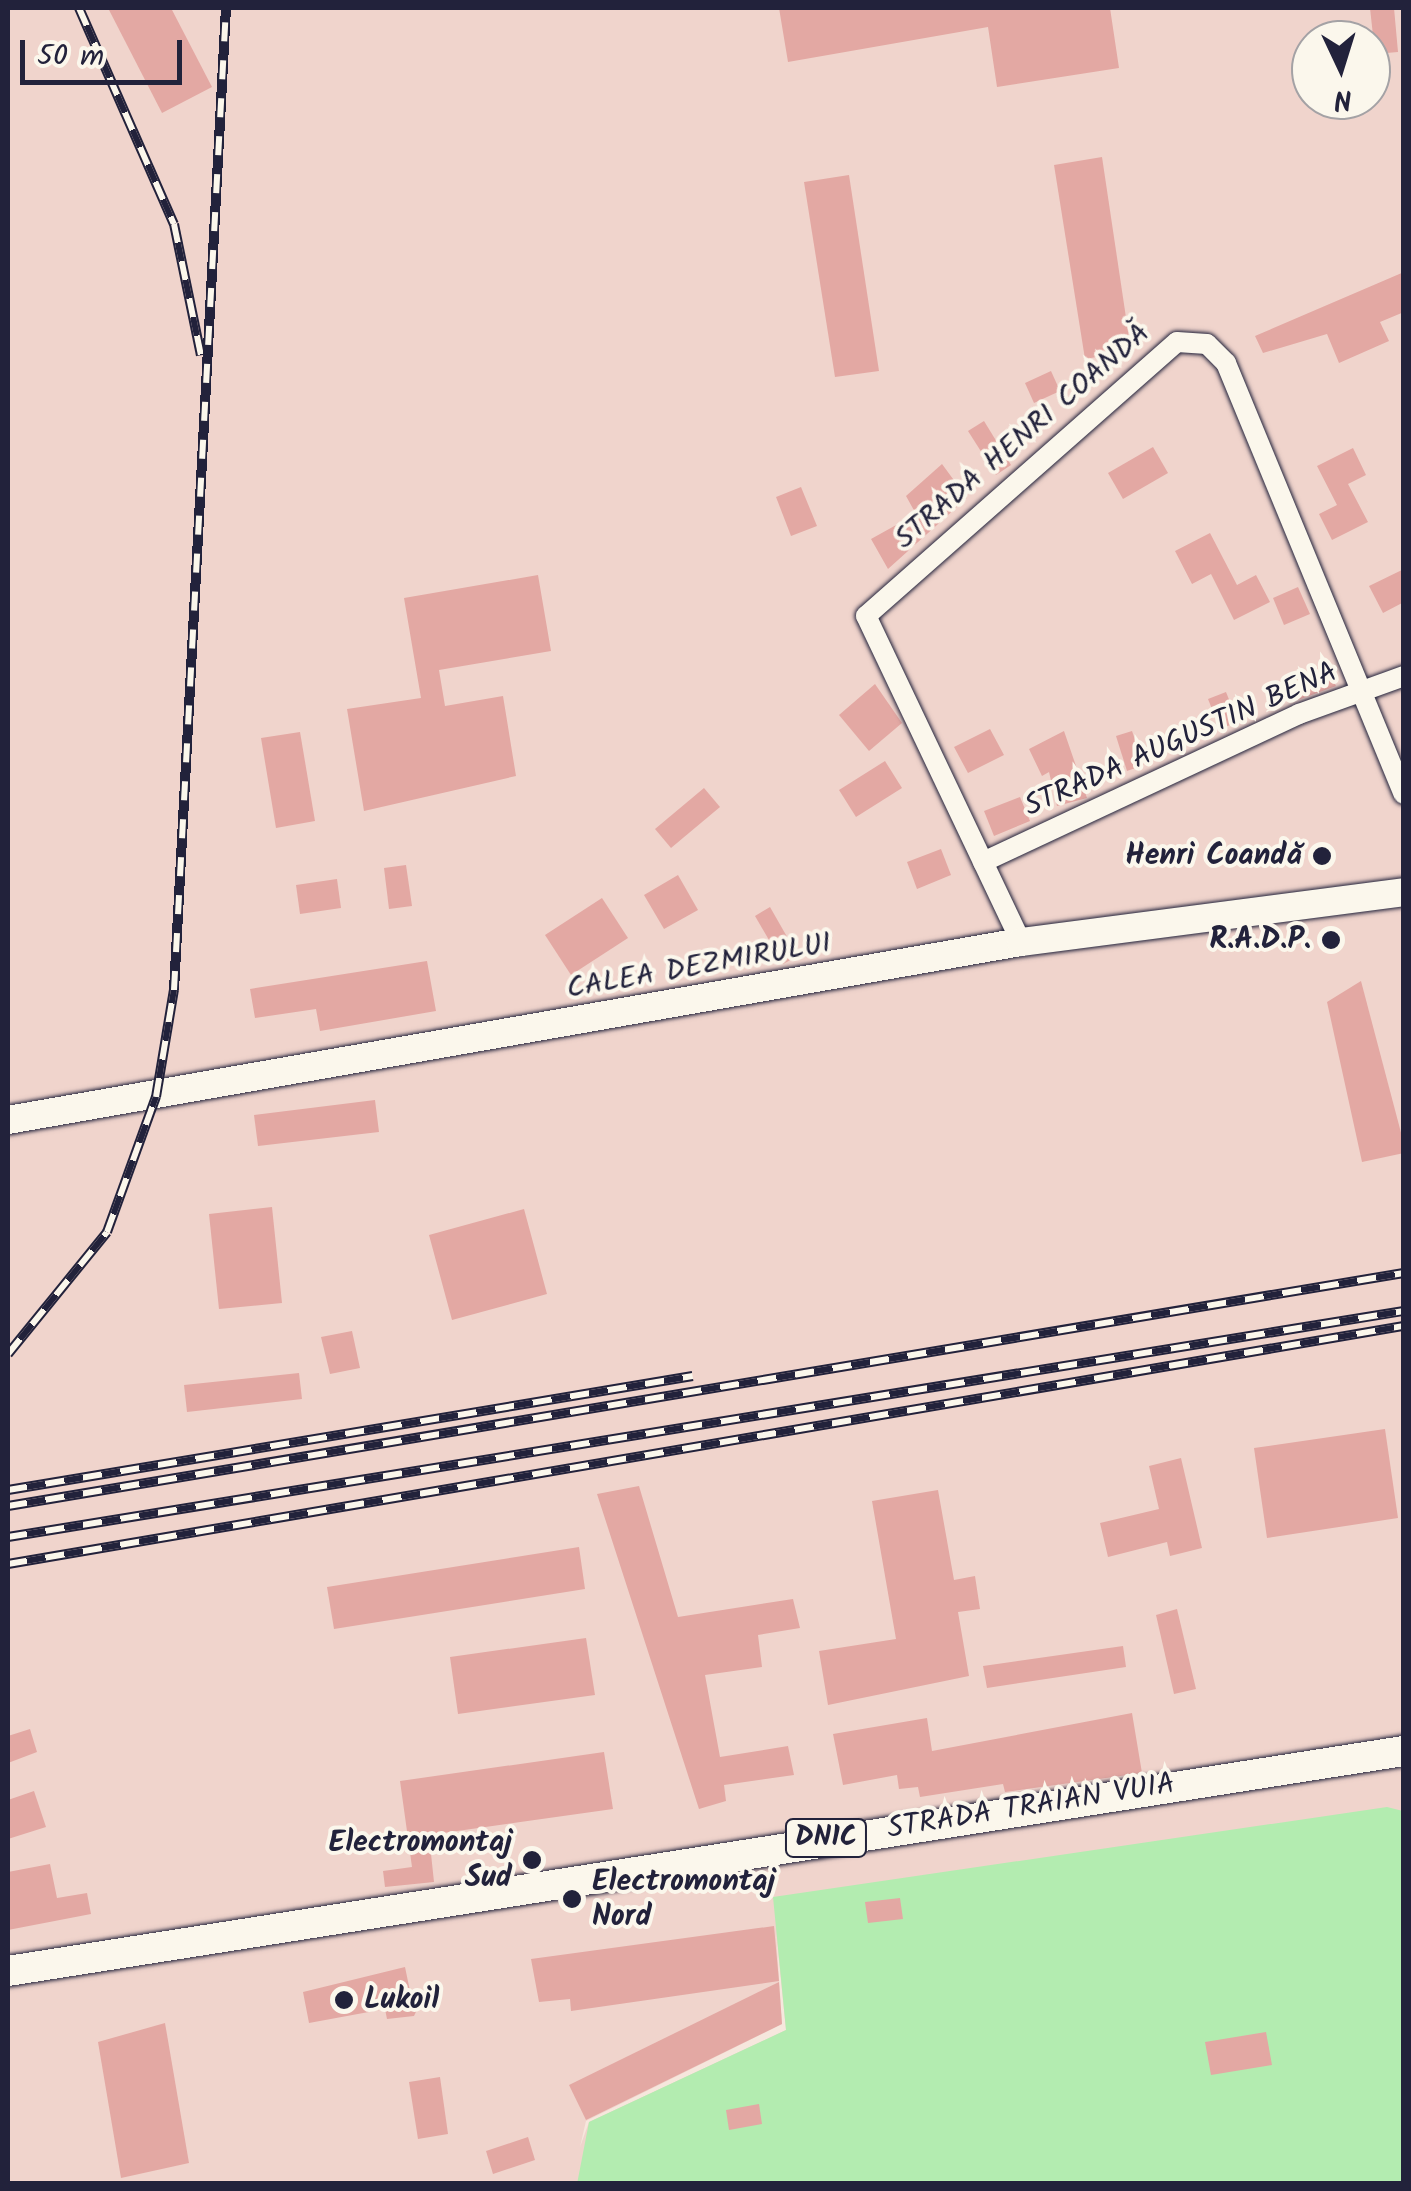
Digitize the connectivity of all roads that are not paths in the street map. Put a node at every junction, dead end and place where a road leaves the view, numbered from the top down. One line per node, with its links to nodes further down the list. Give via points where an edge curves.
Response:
1 (1404, 676): 2 (street, STRADA AUGUSTIN BENA)
2 (1361, 693): 3 (street); 4 (street, STRADA AUGUSTIN BENA); 4 (street, STRADA HENRI COANDĂ, via 1226,363 1194,342 1156,353 866,616)
3 (1404, 794)
4 (983, 862): 6 (street)
5 (1404, 892): 6 (main road, CALEA DEZMIRULUI)
6 (1021, 942): 7 (main road, CALEA DEZMIRULUI)
7 (8, 1120)
8 (1404, 1752): 9 (main road, STRADA TRAIAN VUIA / DN1C)
9 (8, 1971)

